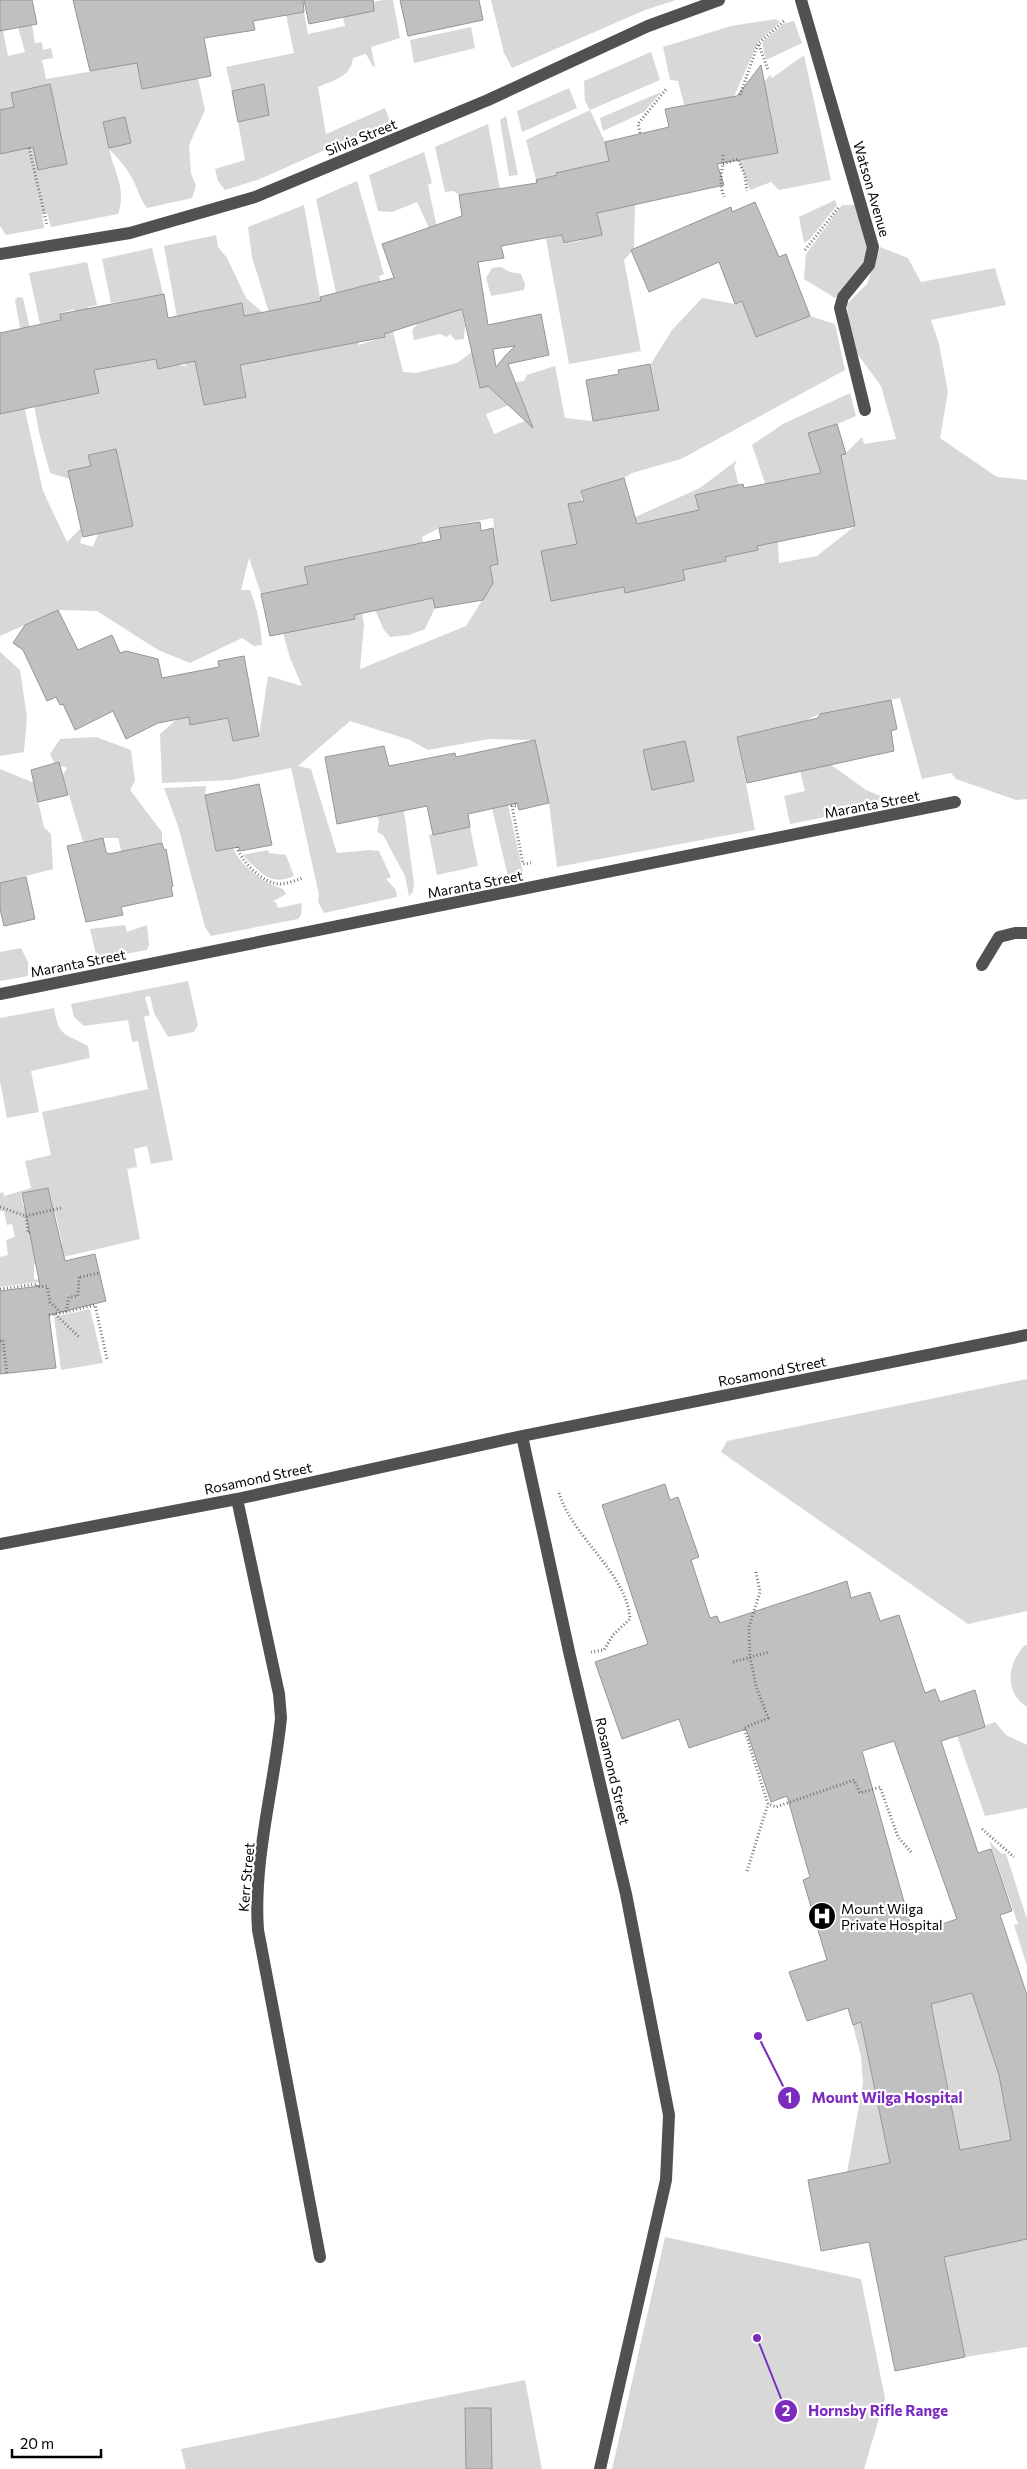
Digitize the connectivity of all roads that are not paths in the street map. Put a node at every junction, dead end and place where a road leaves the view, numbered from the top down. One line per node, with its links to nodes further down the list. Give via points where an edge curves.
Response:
1 (719, 0): 3 (street, Silvia Street, via 648,26 488,100 255,196 130,233)
2 (801, 0): 4 (street, Watson Avenue, via 873,247 869,265 843,297 840,308)
3 (0, 254)
4 (865, 410)
5 (955, 802): 8 (street, Maranta Street)
6 (1027, 933): 7 (street, via 999,937)
7 (982, 965)
8 (0, 994)
9 (1027, 1335): 10 (street, Rosamond Street)
10 (522, 1436): 11 (street, Rosamond Street); 14 (street, Rosamond Street, via 626,1894 670,2115 666,2180)
11 (238, 1499): 12 (street, Rosamond Street); 13 (street, Kerr Street, via 279,1694 281,1718 256,1907 258,1930)
12 (0, 1544)
13 (320, 2257)
14 (600, 2469)

